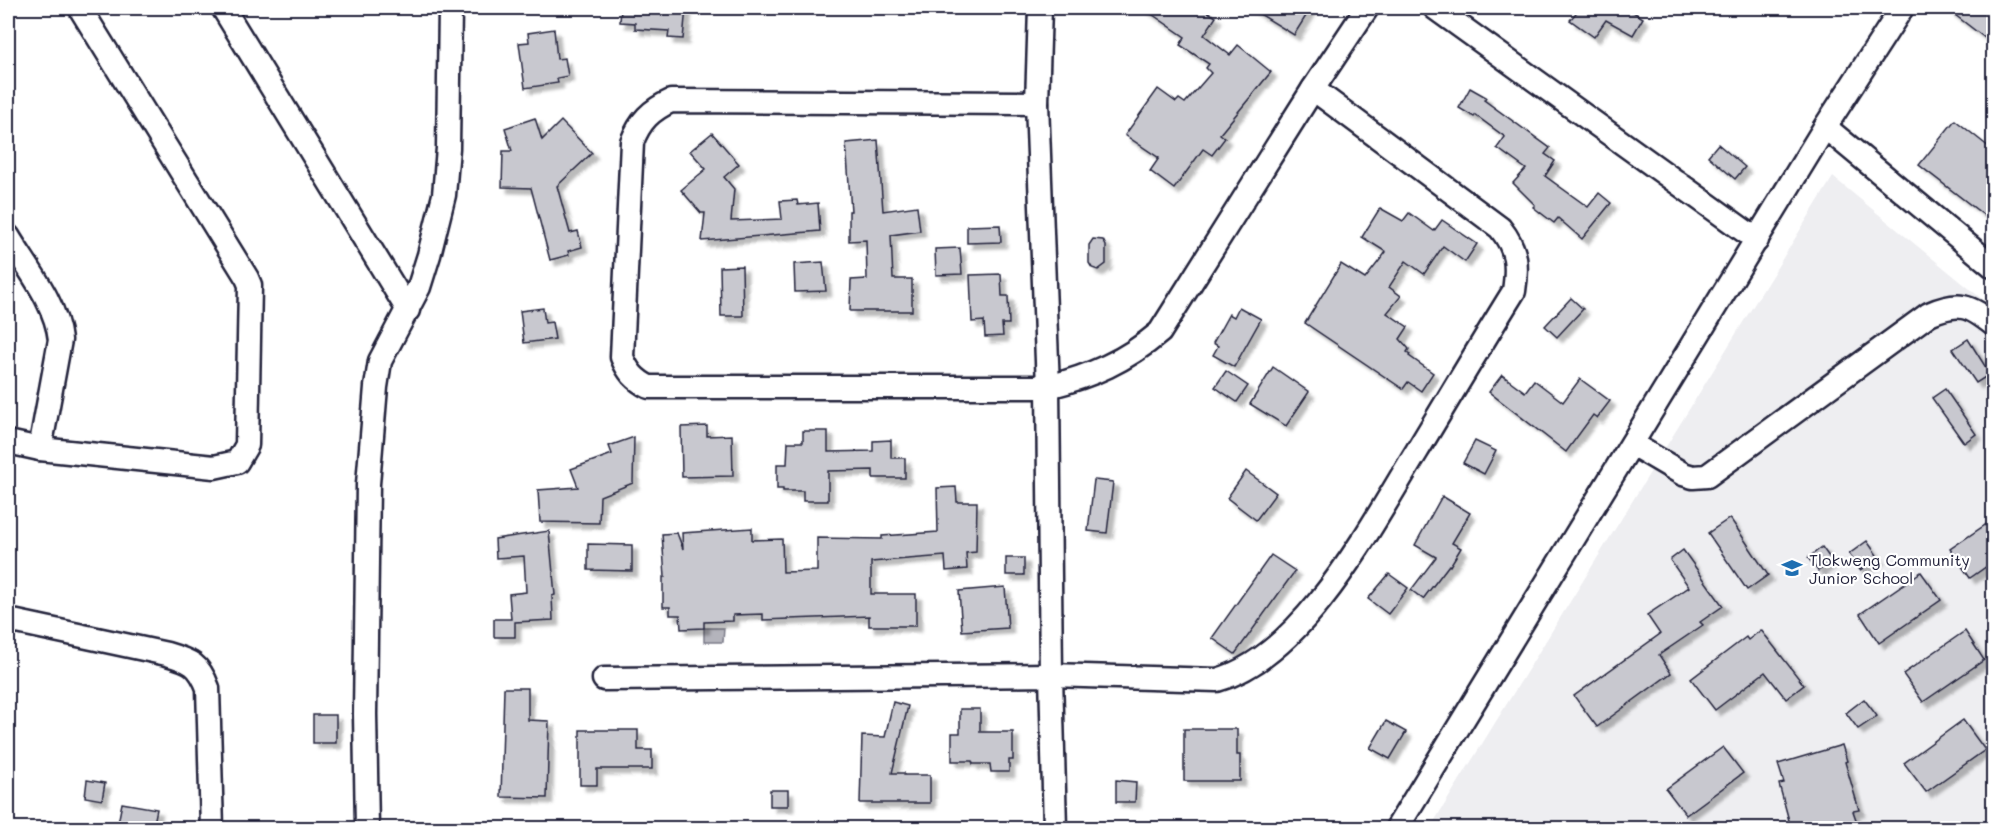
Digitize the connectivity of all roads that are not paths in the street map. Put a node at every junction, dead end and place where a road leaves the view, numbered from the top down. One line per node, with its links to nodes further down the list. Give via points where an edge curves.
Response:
1 (80, 8): 19 (street, via 250,285 247,445 237,462 214,467)
2 (223, 8): 14 (street)
3 (450, 8): 14 (street, via 444,195 429,255)
4 (1040, 8): 9 (street)
5 (1367, 8): 8 (street)
6 (1435, 8): 12 (street)
7 (1902, 8): 10 (street)
8 (1313, 89): 16 (street, via 1161,332 1124,359 1083,378); 21 (street, via 1500,228 1515,255 1514,291 1345,570 1306,617 1255,664 1237,675 1217,680)
9 (1037, 103): 16 (street); 16 (street, via 671,101 658,107 646,116 632,142 622,357 632,376 649,387)
10 (1825, 127): 12 (street); 13 (street)
11 (8, 236): 19 (street, via 58,323 60,340)
12 (1757, 240): 18 (street)
13 (1994, 267)
14 (408, 310): 24 (street, via 380,361 368,484)
15 (1994, 325): 18 (street, via 1966,306 1929,314 1707,476 1683,474)
16 (1048, 387): 21 (street)
17 (8, 442): 19 (street)
18 (1632, 444): 26 (street)
19 (40, 449)
20 (8, 620): 23 (street, via 167,654 199,668 208,688)
21 (1051, 675): 22 (street); 25 (street)
22 (604, 679)
23 (212, 828)
24 (367, 828)
25 (1055, 828)
26 (1397, 828)

